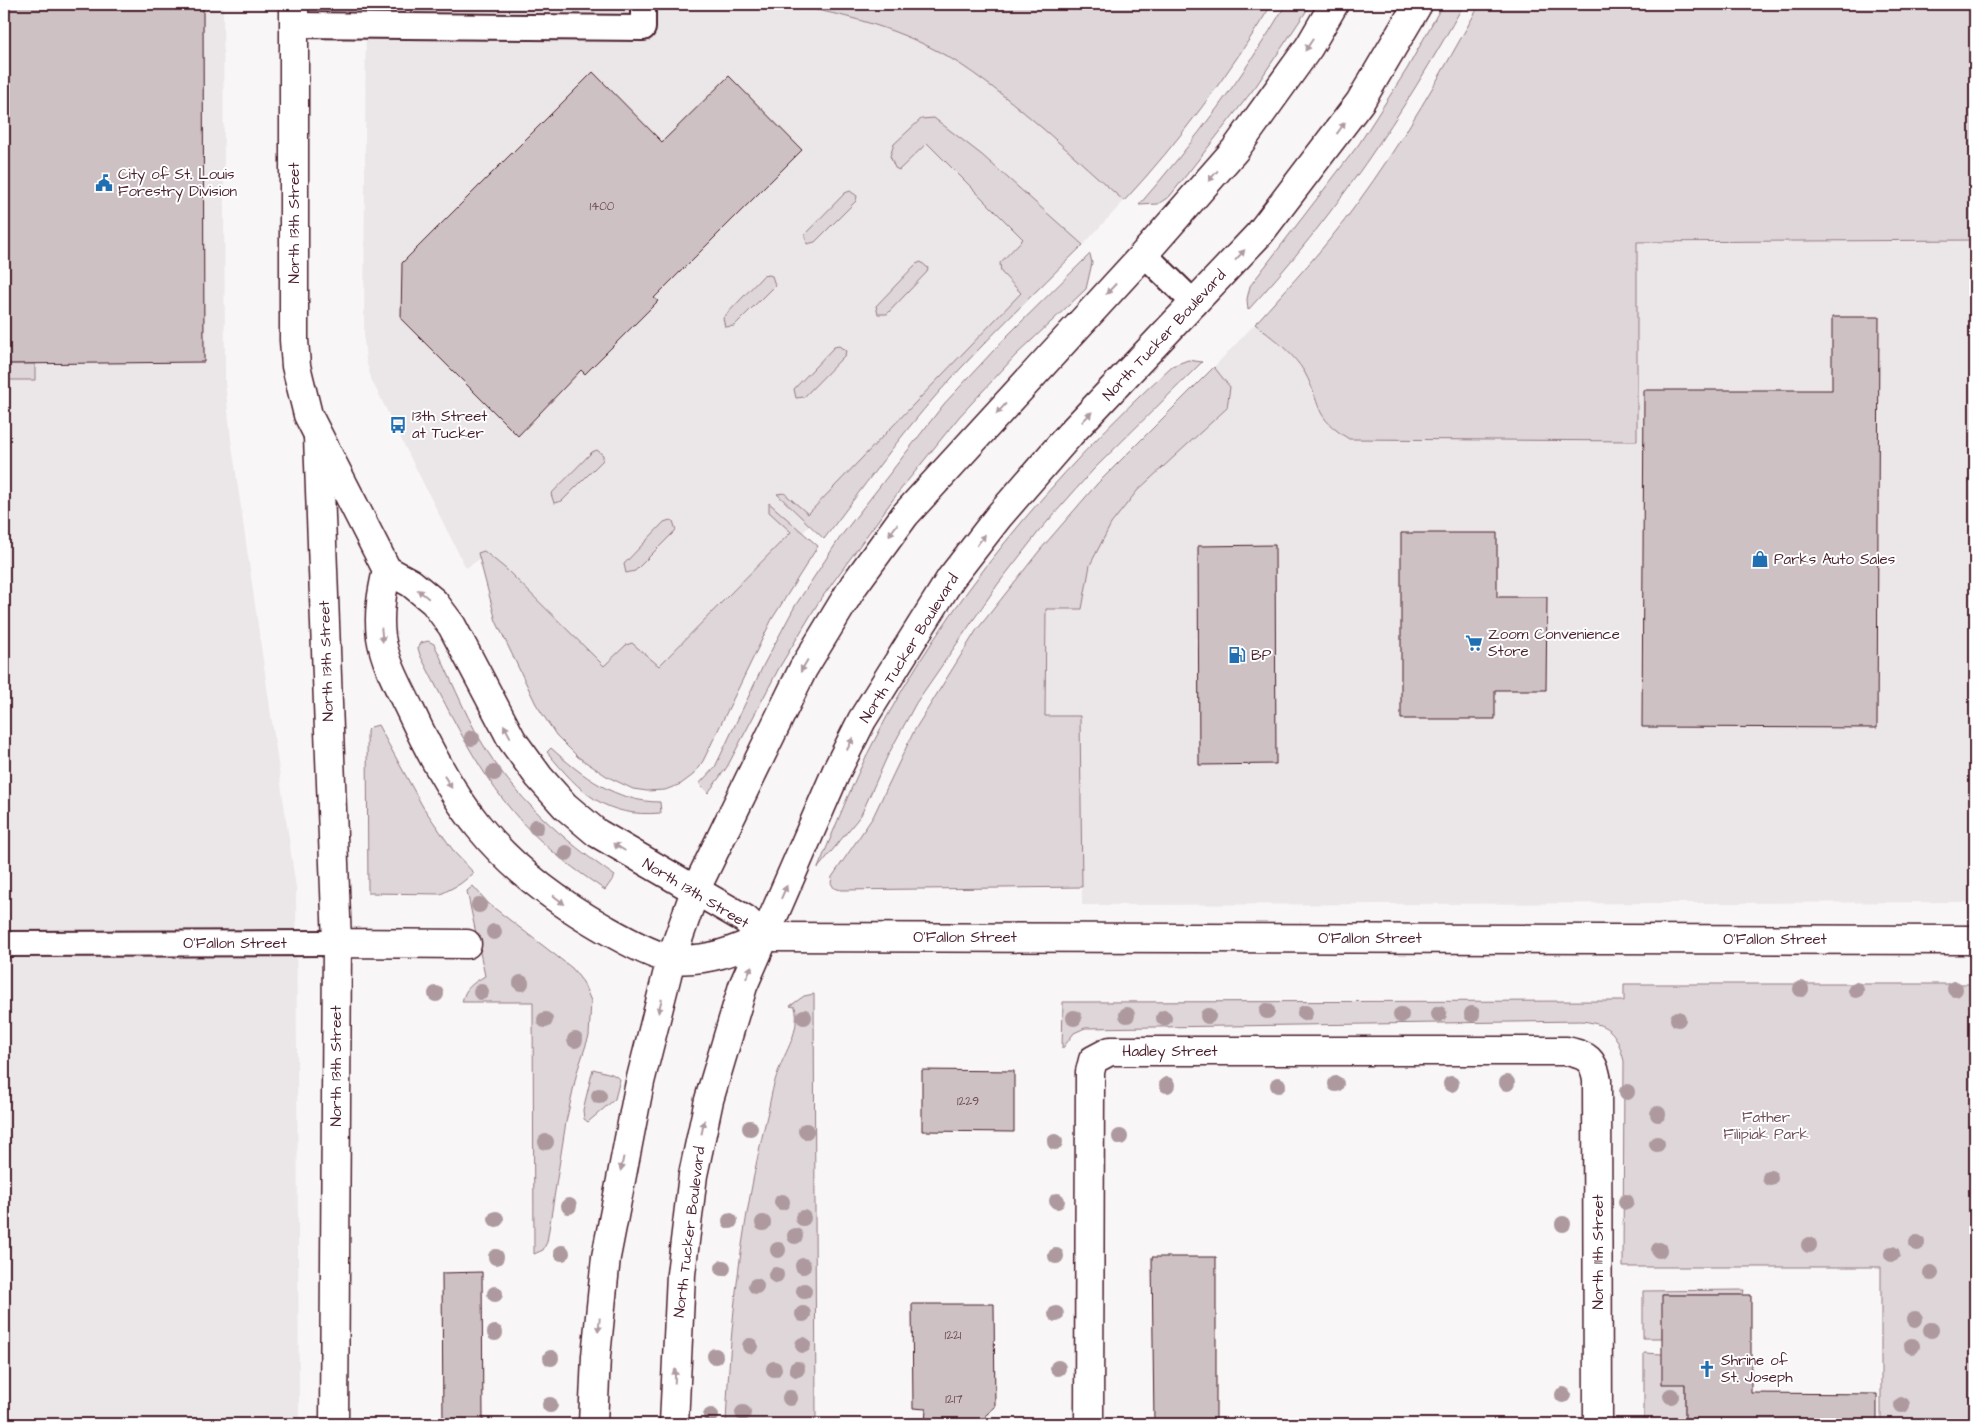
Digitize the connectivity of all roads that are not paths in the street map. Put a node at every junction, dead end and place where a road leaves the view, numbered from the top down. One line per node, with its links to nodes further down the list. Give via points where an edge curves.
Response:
1 (643, 4): 4 (lane, via 643,28)
2 (1334, 4): 5 (main road, one-way to 5, via 1308,47 1235,150)
3 (1418, 4): 6 (main road, North Tucker Boulevard, one-way to 3, via 1260,233 1310,170 1360,102)
4 (294, 15): 7 (main road, North 13th Street, via 294,340 301,391)
5 (1144, 254): 6 (lane); 9 (main road, one-way to 9, via 904,514 854,584 802,669)
6 (1195, 304): 10 (main road, North Tucker Boulevard, one-way to 6, via 862,720 951,578 1070,434)
7 (318, 437): 8 (main road, North 13th Street); 12 (main road, North 13th Street)
8 (387, 570): 9 (main road, North 13th Street, one-way to 8, via 597,832 565,806 512,740 452,626 434,602); 15 (main road, North 13th Street, one-way to 15, via 380,600 381,638 389,668 448,782 479,828 516,865 562,903 626,941)
9 (695, 891): 10 (main road, North 13th Street, via 745,919); 15 (main road)
10 (764, 937): 11 (main road, O'Fallon Street); 15 (main road, North 13th Street, via 734,951 697,959); 19 (main road, North Tucker Boulevard, one-way to 10, via 681,1274 693,1175 724,1042)
11 (1975, 940)
12 (337, 943): 13 (lane, O'Fallon Street); 14 (main road, O'Fallon Street); 17 (main road, North 13th Street)
13 (4, 944)
14 (467, 944)
15 (671, 959): 18 (main road, one-way to 18, via 640,1082 606,1257)
16 (1597, 1080): 20 (main road, Hadley Street, via 1594,1065 1584,1055 1568,1051 1110,1051 1101,1054 1093,1060 1090,1072); 21 (main road, North 11th Street)
17 (334, 1424)
18 (593, 1424)
19 (674, 1424)
20 (1089, 1424)
21 (1598, 1424)

